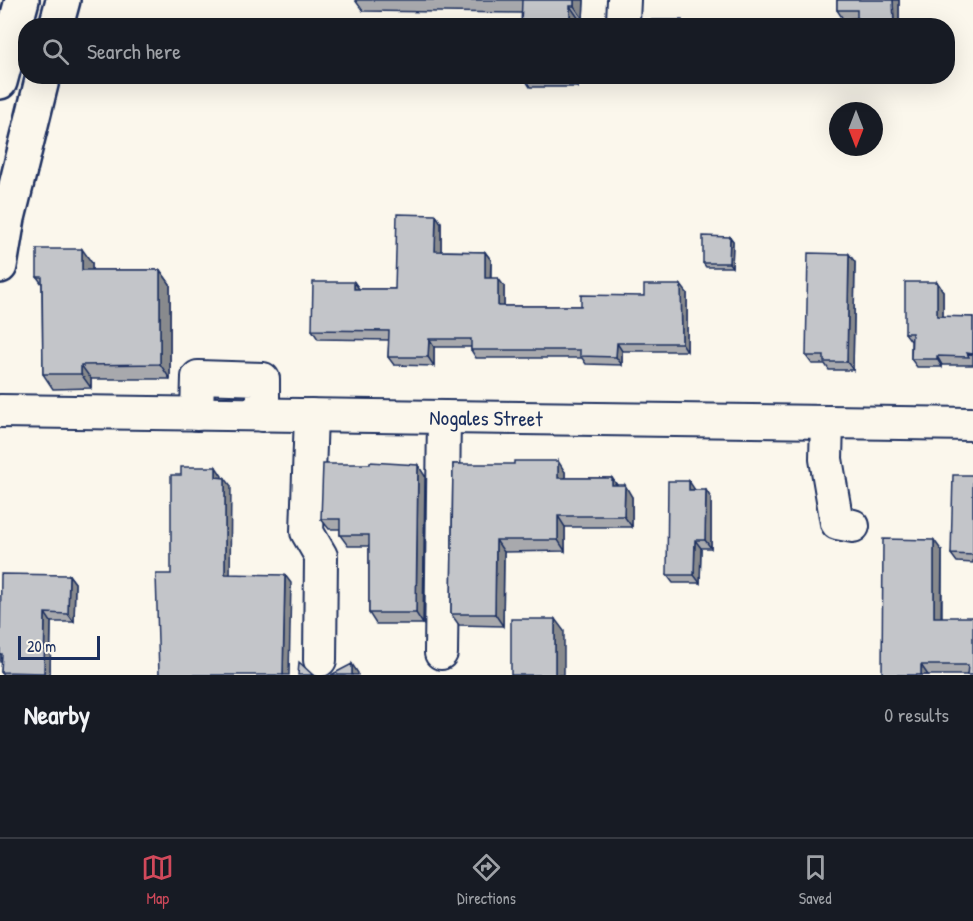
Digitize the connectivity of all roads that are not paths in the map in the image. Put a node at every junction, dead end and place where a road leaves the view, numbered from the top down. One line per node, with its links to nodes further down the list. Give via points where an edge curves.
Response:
1 (22, 0): 4 (main road)
2 (63, 0): 3 (main road)
3 (58, 18)
4 (0, 82)
5 (41, 84): 6 (main road)
6 (4, 218): 7 (main road)
7 (0, 266)
8 (0, 411): 9 (street, Nogales Street)
9 (197, 414): 10 (street, Nogales Street); 10 (street, via 198,377 263,379)
10 (263, 415): 11 (street, Nogales Street)
11 (311, 415): 12 (street, Nogales Street); 17 (street, via 308,532 321,556)
12 (444, 417): 13 (street, Nogales Street); 16 (street)
13 (827, 422): 14 (street, Nogales Street); 15 (street, via 826,459 837,523)
14 (973, 424)
15 (853, 526)
16 (441, 652)
17 (320, 660)

